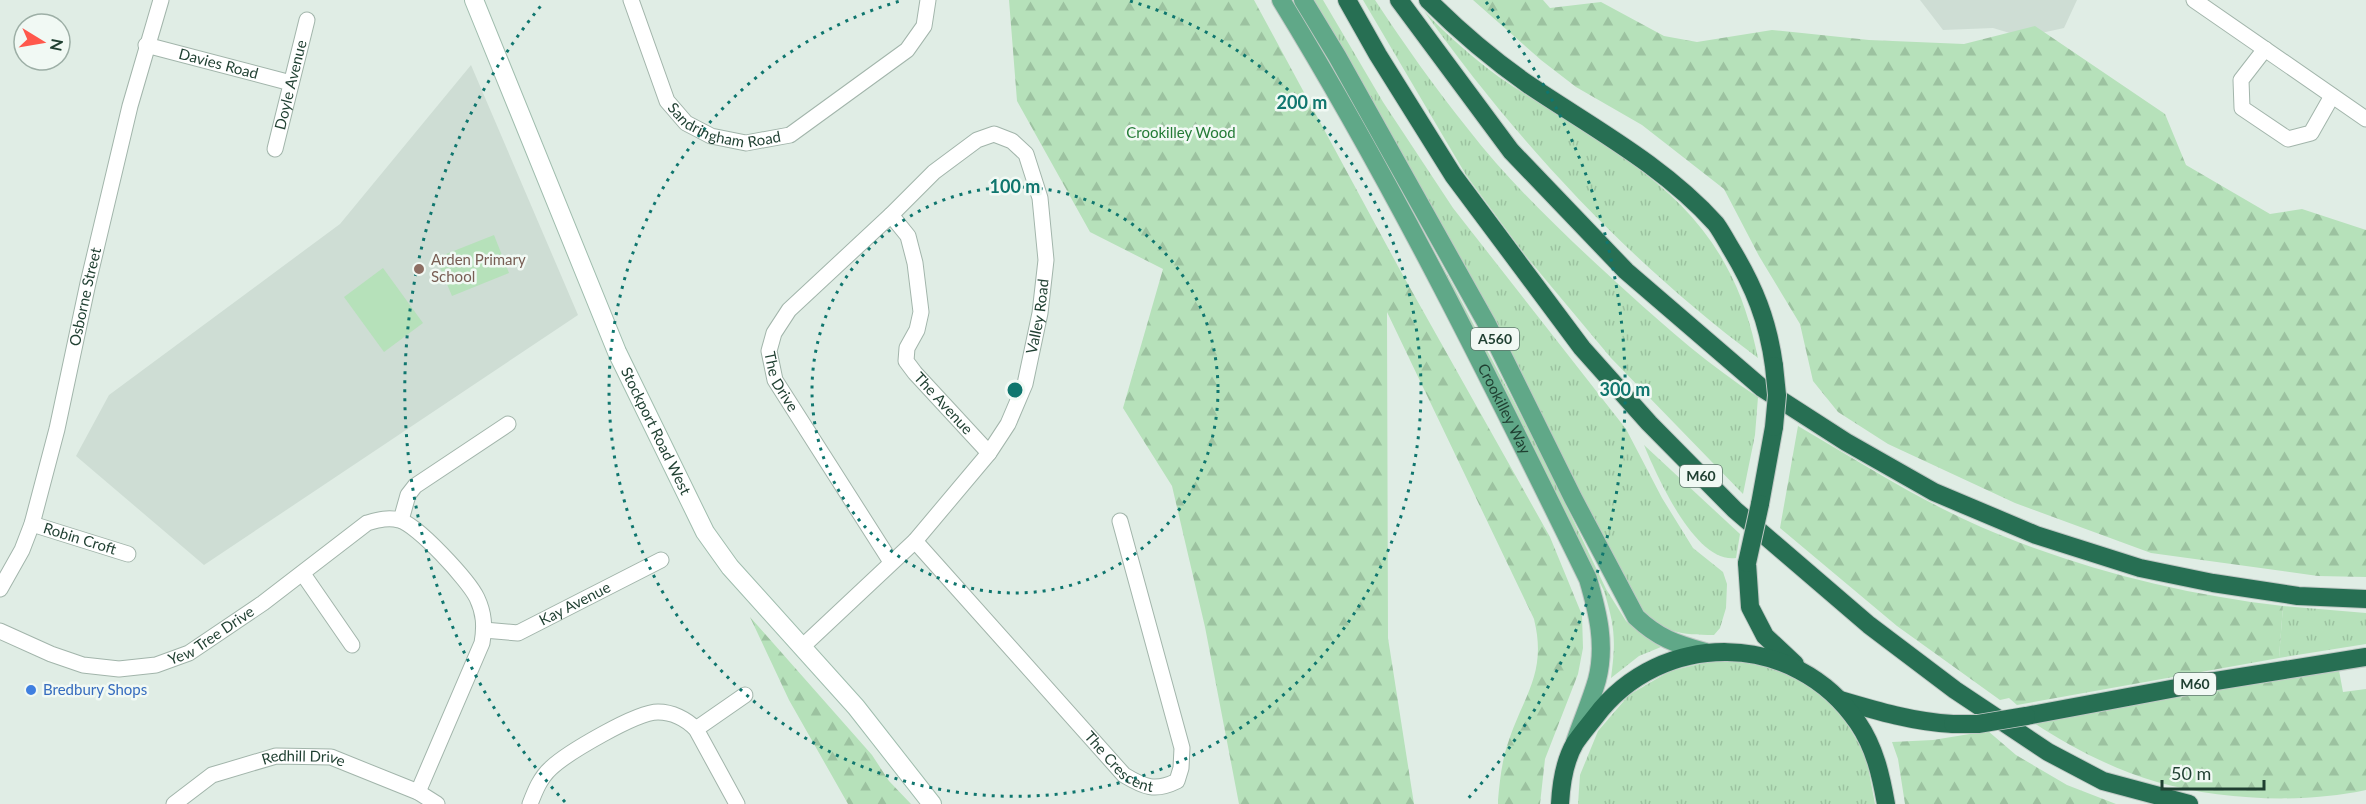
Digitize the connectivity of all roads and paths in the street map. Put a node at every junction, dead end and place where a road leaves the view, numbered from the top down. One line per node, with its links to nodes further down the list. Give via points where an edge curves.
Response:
1 (160, 0): 13 (street, Osborne Street)
2 (474, 0): 36 (main road, Stockport Road West, via 617,352 693,511 730,567)
3 (631, 0): 4 (street, Sandringham Road, via 667,101 686,123 711,136 746,143 790,135 907,50 924,26)
4 (928, 0)
5 (1281, 0): 43 (main road, Crookilley Way / A560, via 1394,197 1588,579 1597,610 1601,660)
6 (1303, 0): 37 (main road, Crookilley Way / A560, via 1488,324 1636,617 1651,632)
7 (1347, 0): 53 (highway, M60, via 1453,175 1582,348 1735,510 1869,626 2048,752 2103,781)
8 (1399, 0): 32 (highway, via 1510,151 1626,272 1762,388 1846,442 1934,492 2036,535 2140,568 2213,584 2298,596)
9 (1428, 0): 39 (highway, bridge, via 1462,34 1527,84 1614,139 1675,185 1716,225 1745,270 1763,312 1777,395 1747,562 1750,608 1766,636)
10 (2194, 0): 11 (street)
11 (2216, 6): 14 (street)
12 (307, 20): 15 (street, Doyle Avenue)
13 (146, 45): 15 (street, Davies Road); 25 (street, Osborne Street)
14 (2265, 49): 16 (street); 16 (street, via 2241,80 2242,108 2288,139 2311,133)
15 (291, 83): 19 (street, Doyle Avenue)
16 (2332, 96): 17 (street)
17 (2366, 119)
18 (1012, 141): 20 (street, The Drive, via 994,134 977,140 934,172); 22 (street, Valley Road, via 1026,154 1040,198 1046,260 1025,384 1008,424)
19 (275, 149)
20 (891, 215): 22 (street, The Avenue, via 908,236 921,312 906,360); 29 (street, The Drive, via 789,310 774,333 769,351 776,380)
21 (508, 424): 23 (street, via 415,486 408,495)
22 (989, 453): 26 (street, Valley Road)
23 (401, 520): 30 (street, Yew Tree Drive, via 368,523); 33 (street, via 420,532 473,589)
24 (1120, 521): 26 (street, The Crescent, via 1182,748 1177,781 1164,788 1142,786 1124,775)
25 (32, 524): 27 (street, Robin Croft); 31 (street, Osborne Street)
26 (915, 541): 29 (street, Valley Road)
27 (128, 554)
28 (661, 560): 33 (street, Kay Avenue, via 518,633)
29 (891, 562): 36 (street)
30 (303, 574): 34 (street, Yew Tree Drive, via 189,653 156,665 119,669 83,665); 35 (street)
31 (0, 589)
32 (2366, 599)
33 (484, 630): 44 (street, via 478,653)
34 (0, 631)
35 (352, 645)
36 (801, 647): 50 (main road, Stockport Road West, via 856,707)
37 (1705, 652): 39 (highway, A560, via 1743,652); 43 (highway, A560, via 1669,661 1630,681 1606,702)
38 (2366, 657): 41 (highway, M60, bridge, via 1978,724 1932,723)
39 (1802, 672): 41 (highway, A560)
40 (745, 695): 42 (street)
41 (1840, 700): 52 (highway, A560, via 1859,724 1876,759)
42 (696, 729): 48 (street, via 677,716 658,712 637,717 550,768); 49 (street)
43 (1575, 744): 51 (highway, A560, via 1565,771)
44 (418, 792): 45 (street, Redhill Drive, via 331,757 276,756 212,775); 47 (street, Redhill Drive)
45 (194, 798): 46 (street, Redhill Drive)
46 (174, 804)
47 (437, 804)
48 (530, 804)
49 (737, 804)
50 (932, 804)
51 (1560, 804)
52 (1886, 804)
53 (2189, 804)

